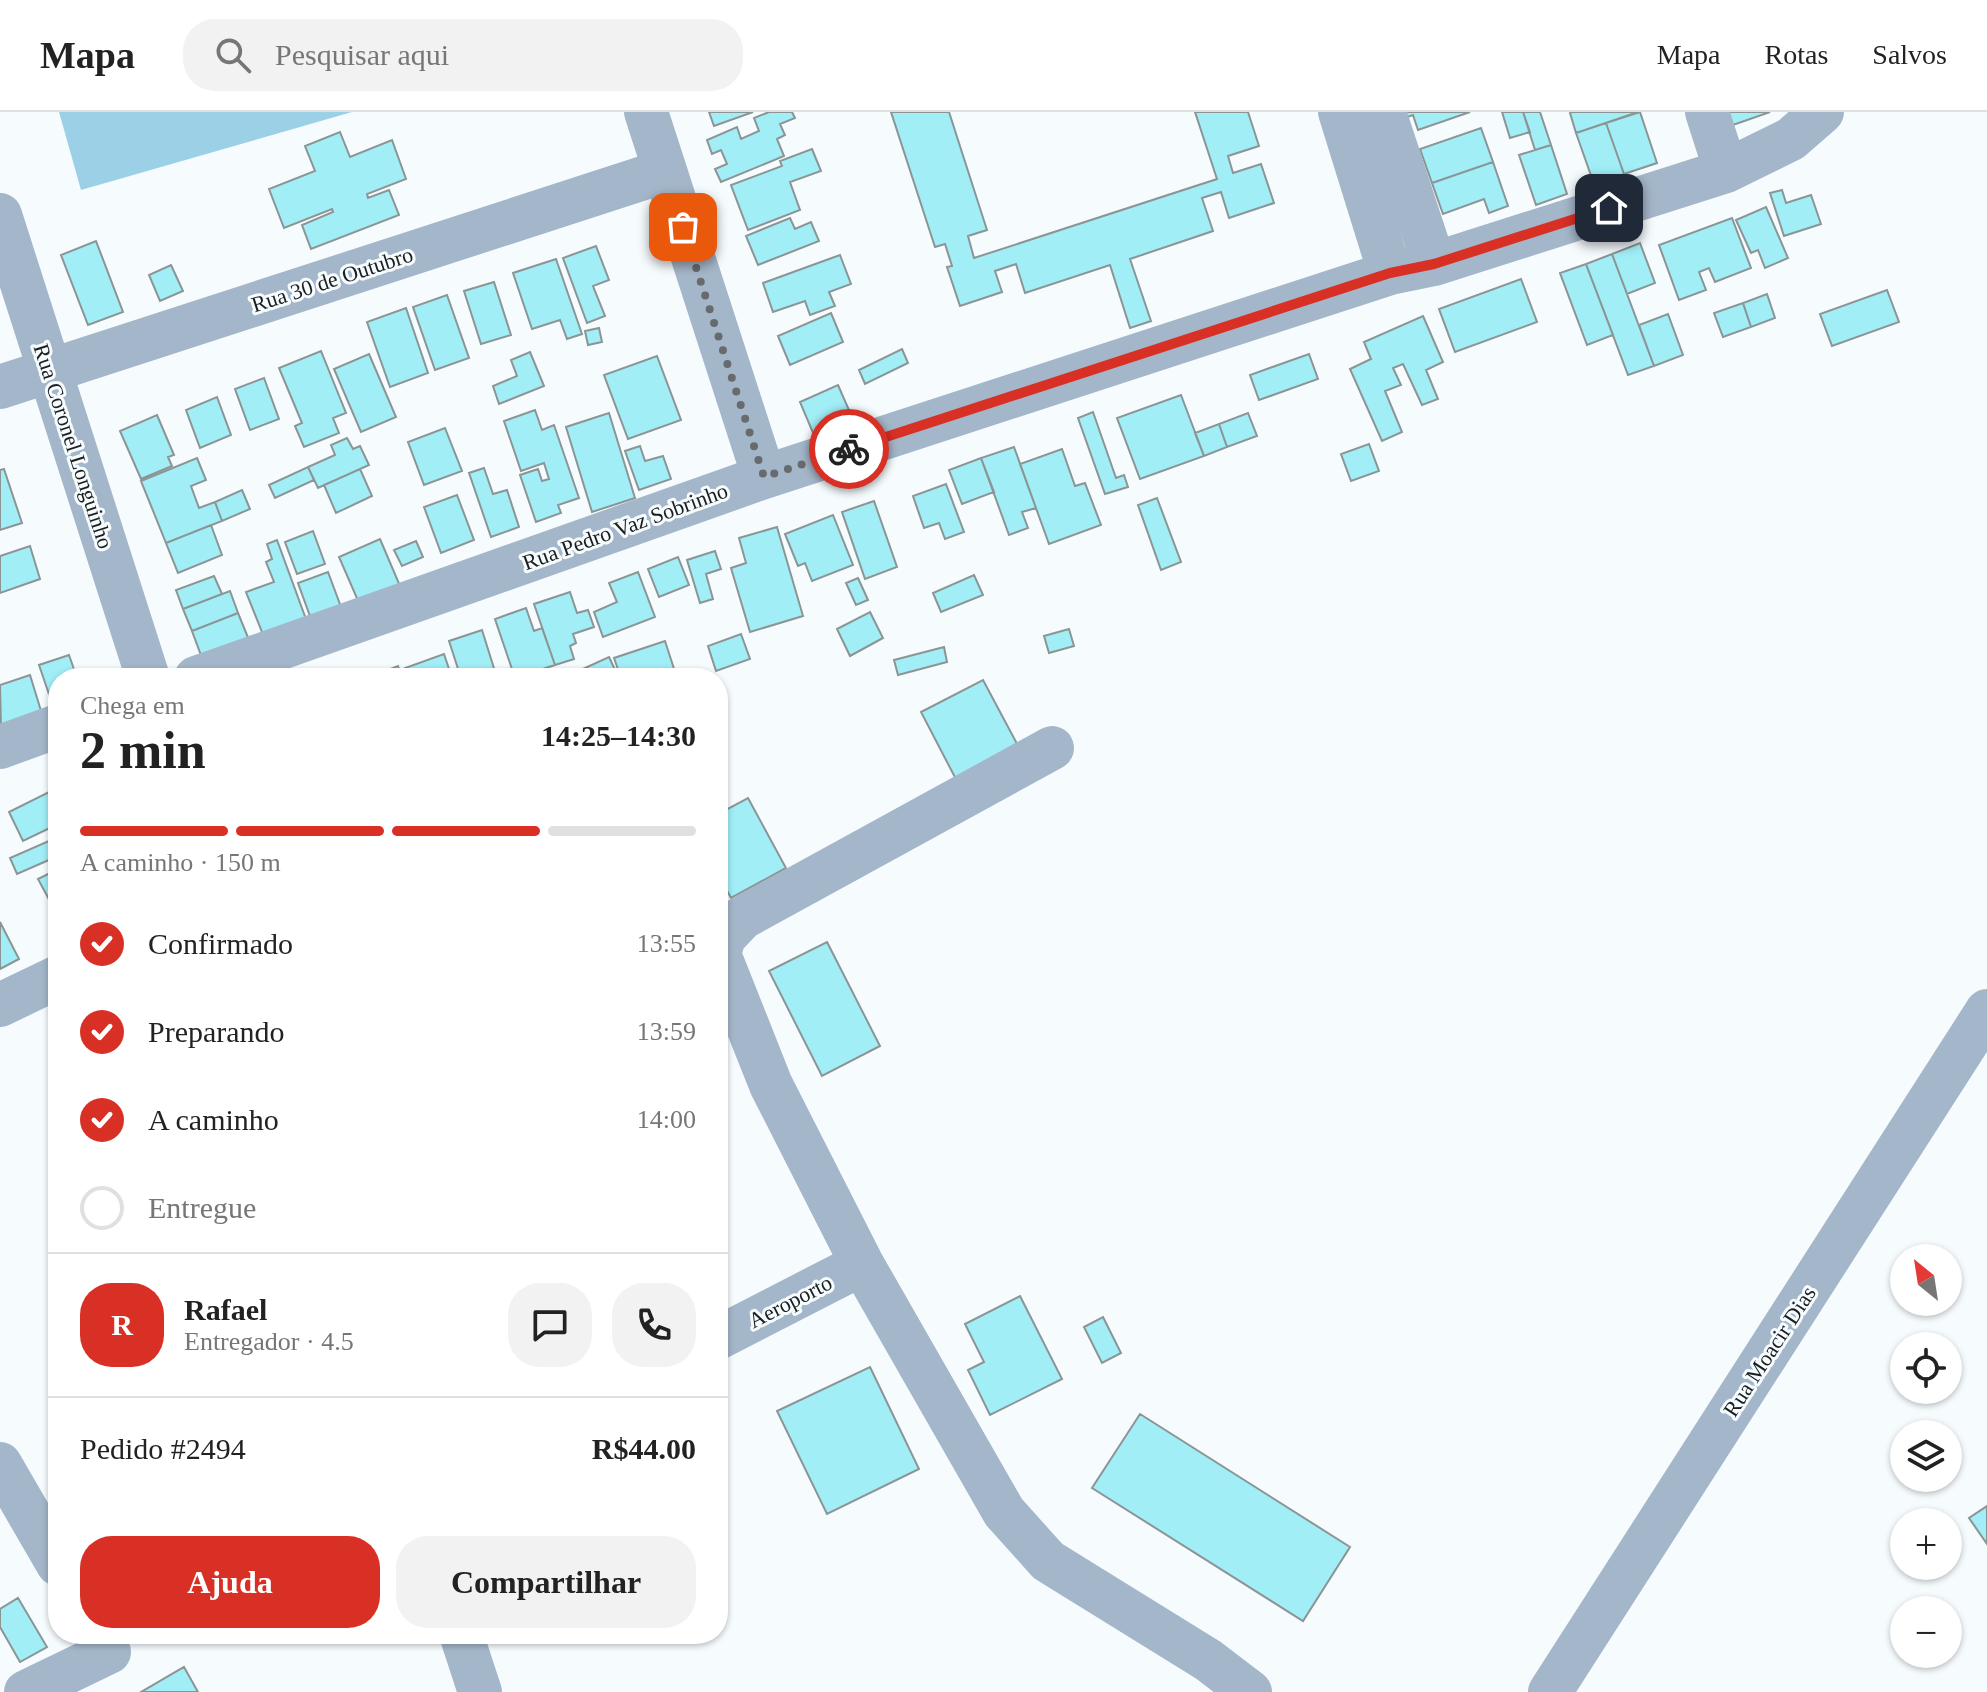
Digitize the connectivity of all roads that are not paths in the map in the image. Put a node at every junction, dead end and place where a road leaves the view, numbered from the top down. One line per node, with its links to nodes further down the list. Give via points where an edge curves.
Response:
1 (646, 112): 6 (street)
2 (1340, 112): 10 (street)
3 (1384, 112): 9 (street)
4 (1707, 112): 7 (street)
5 (1822, 112): 7 (street, Rua Pedro Vaz Sobrinho, via 1791,139)
6 (665, 171): 11 (street, Rua 30 de Outubro); 13 (street)
7 (1726, 171): 9 (street, Rua Pedro Vaz Sobrinho)
8 (0, 215): 11 (street, Rua Coronel Longuinho)
9 (1434, 264): 10 (street, Rua Pedro Vaz Sobrinho)
10 (1390, 273): 13 (street, Rua Pedro Vaz Sobrinho)
11 (50, 371): 12 (street, Rua 30 de Outubro); 14 (street, Rua Coronel Longuinho)
12 (0, 387)
13 (764, 477): 15 (street, Rua Pedro Vaz Sobrinho)
14 (145, 668)
15 (224, 668)
16 (48, 730): 17 (street)
17 (0, 747)
18 (1052, 748): 19 (street, via 742,918)
19 (728, 933)
20 (728, 977): 24 (street, via 771,1085)
21 (48, 982): 22 (street)
22 (0, 1005)
23 (1987, 1011): 34 (street, Rua Moacir Dias)
24 (862, 1264): 25 (street, Aeroporto); 33 (street, via 1004,1512 1048,1561)
25 (728, 1333)
26 (5, 1472): 27 (street); 28 (street)
27 (48, 1487)
28 (48, 1547)
29 (101, 1644): 31 (street)
30 (464, 1644): 32 (street)
31 (26, 1692)
32 (480, 1692)
33 (1250, 1692)
34 (1550, 1692)

